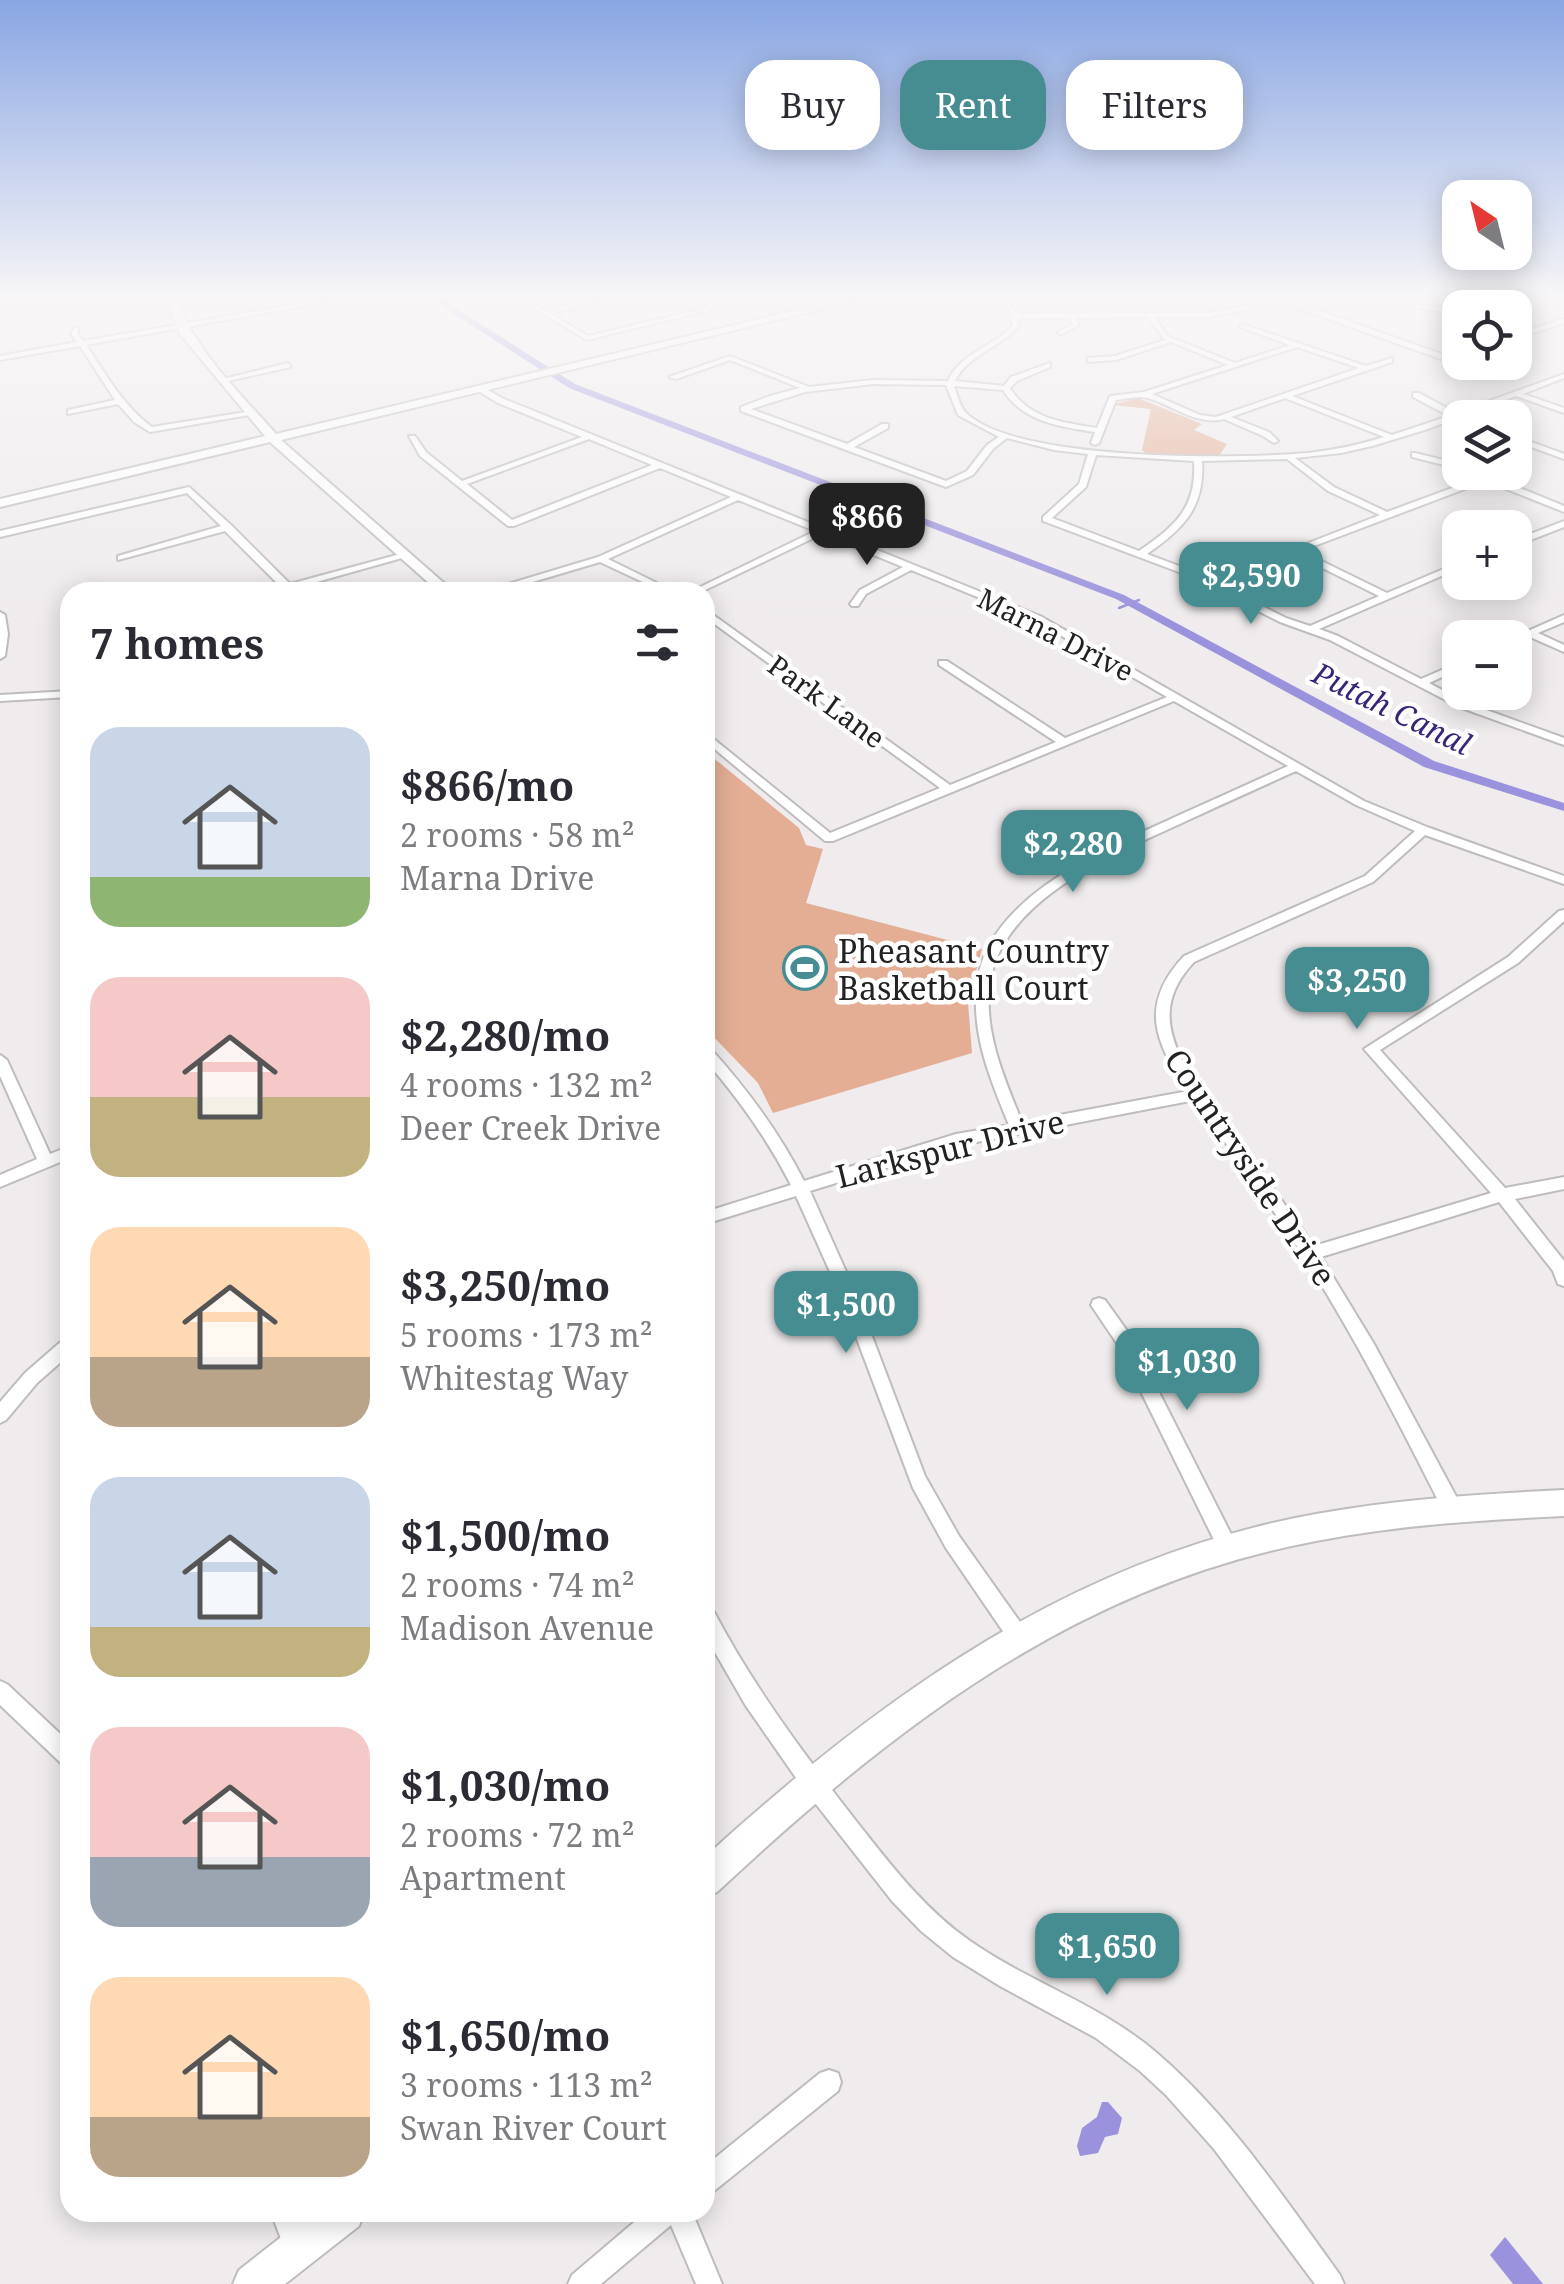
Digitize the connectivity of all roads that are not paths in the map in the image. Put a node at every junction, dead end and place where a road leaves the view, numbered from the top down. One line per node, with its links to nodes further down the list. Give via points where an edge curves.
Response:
1 (91, 408): 13 (street)
2 (127, 408): 14 (street, via 150,430)
3 (245, 408): 14 (street)
4 (397, 408): 20 (street)
5 (517, 408): 21 (street, Marna Drive)
6 (747, 408): 26 (street)
7 (960, 408): 19 (street)
8 (1023, 408): 18 (street)
9 (1107, 408): 18 (street)
10 (1178, 408): 15 (street, via 1204,418)
11 (1253, 408): 15 (street)
12 (1315, 408): 22 (street)
13 (71, 412)
14 (249, 413): 20 (street)
15 (1226, 417): 24 (street)
16 (1442, 420): 22 (street)
17 (885, 426): 26 (street)
18 (1098, 430): 27 (street)
19 (1005, 436): 26 (street, via 970,473 946,484); 27 (street)
20 (273, 437): 37 (street); 39 (street); 48 (street)
21 (588, 437): 33 (street, Marna Drive); 34 (street)
22 (1390, 437): 30 (street)
23 (412, 438): 34 (street)
24 (1274, 442)
25 (1532, 445): 29 (street)
26 (846, 448)
27 (1093, 448): 31 (street); 47 (street, via 1084,485 1046,518)
28 (1415, 455): 32 (street)
29 (1564, 457)
30 (1291, 458): 31 (street); 41 (street, via 1330,489)
31 (1198, 460): 47 (street, via 1201,481 1193,504 1173,531)
32 (1442, 462)
33 (660, 465): 34 (street, via 511,524); 38 (street, Marna Drive)
34 (460, 484)
35 (1454, 490): 41 (street)
36 (1516, 490): 40 (street)
37 (0, 495)
38 (738, 497): 44 (street, Marna Drive); 50 (street)
39 (0, 503)
40 (1564, 509)
41 (1386, 515): 59 (street, via 1293,551)
42 (1564, 524): 46 (street)
43 (228, 527): 45 (street, via 189,490); 49 (street); 53 (street)
44 (822, 531): 51 (street, Marna Drive); 58 (street)
45 (0, 534)
46 (1532, 536)
47 (1140, 554): 64 (street)
48 (404, 556): 54 (street); 55 (street)
49 (121, 558)
50 (602, 559): 56 (street); 57 (street)
51 (910, 566): 60 (street, via 863,592); 73 (street, Marna Drive, via 1037,618)
52 (1442, 573): 59 (street)
53 (282, 582)
54 (310, 582)
55 (435, 582)
56 (524, 582)
57 (650, 582)
58 (715, 582)
59 (1386, 596): 64 (street)
60 (855, 604)
61 (0, 615): 68 (street)
62 (1564, 618): 65 (street)
63 (715, 619): 79 (street, Park Lane)
64 (1309, 630): 71 (street)
65 (1532, 632)
66 (1532, 634): 67 (street)
67 (1564, 649)
68 (0, 656)
69 (942, 663): 75 (street)
70 (1442, 673): 71 (street)
71 (1420, 683): 76 (street, via 1501,722)
72 (60, 695): 74 (street)
73 (1175, 697): 75 (street); 78 (street, Marna Drive)
74 (0, 698)
75 (1064, 742): 79 (street)
76 (1564, 742)
77 (715, 744): 79 (street, via 829,838)
78 (1295, 767): 80 (street, Marna Drive); 86 (street, via 1090,861 1045,889 1013,920 994,949 981,995 985,1052)
79 (950, 790)
80 (1423, 830): 81 (street, Marna Drive); 85 (street, Countryside Drive, via 1369,879 1204,949 1174,974 1162,996 1163,1028)
81 (1564, 880)
82 (1564, 914): 92 (street, via 1513,960 1371,1049)
83 (0, 1060): 88 (street)
84 (715, 1062): 91 (street, via 776,1136)
85 (1199, 1094): 86 (street, Larkspur Drive); 94 (street, Countryside Drive)
86 (1017, 1127): 91 (street, Larkspur Drive)
87 (60, 1156): 88 (street)
88 (46, 1162): 89 (street)
89 (0, 1181)
90 (1564, 1183): 92 (street)
91 (799, 1186): 93 (street, Larkspur Drive); 103 (street, via 919,1482)
92 (1502, 1195): 94 (street); 95 (street)
93 (715, 1215)
94 (1310, 1254): 100 (street, Countryside Drive)
95 (1564, 1279)
96 (1099, 1305): 101 (street, via 1124,1340)
97 (60, 1353): 98 (street)
98 (0, 1415)
99 (1564, 1503): 100 (street)
100 (1451, 1506): 101 (street, via 1350,1518)
101 (1228, 1548): 103 (street, via 1128,1582)
102 (715, 1633): 106 (street, via 753,1702)
103 (1018, 1636): 106 (street, via 921,1696)
104 (0, 1691): 105 (street)
105 (60, 1748)
106 (810, 1780): 107 (street); 118 (street, via 935,1928 962,1950 1102,2026 1149,2062)
107 (715, 1870)
108 (829, 2082): 109 (street)
109 (715, 2174)
110 (288, 2222): 114 (street)
111 (333, 2222): 114 (street)
112 (655, 2222): 116 (street)
113 (684, 2222): 117 (street)
114 (298, 2250): 115 (street)
115 (253, 2284)
116 (581, 2284)
117 (709, 2284)
118 (1331, 2284)

